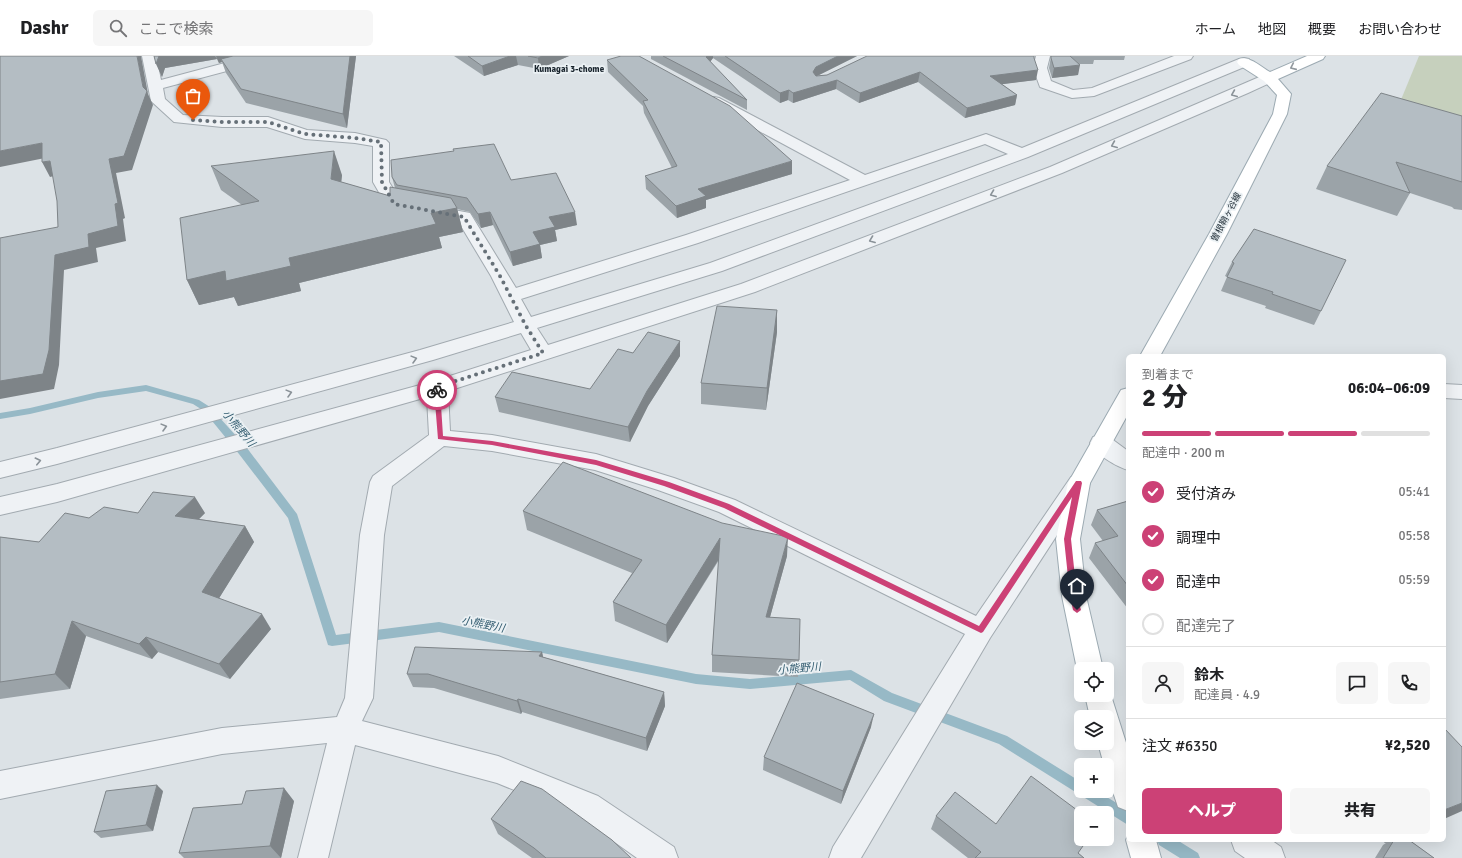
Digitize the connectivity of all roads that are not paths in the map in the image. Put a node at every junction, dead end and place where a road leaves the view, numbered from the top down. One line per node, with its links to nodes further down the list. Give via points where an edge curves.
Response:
1 (148, 56): 8 (street)
2 (262, 56): 8 (street)
3 (1043, 56): 4 (street, via 1040,68 1045,84 1072,94 1094,92)
4 (1186, 56)
5 (1318, 56): 7 (main road, one-way to 7)
6 (1244, 58): 7 (main road, 曽根鞘ヶ谷線); 10 (street)
7 (1269, 78): 14 (street, one-way to 14, via 1056,170 748,288); 15 (main road, 曽根鞘ヶ谷線, via 1284,94 1280,114 1218,234)
8 (155, 86): 12 (street, via 158,101 179,119 268,122 305,134 381,142 382,182 394,204 464,217)
9 (700, 93): 11 (street)
10 (1022, 154): 11 (street, via 986,139); 13 (street, via 716,267)
11 (865, 181): 12 (street)
12 (511, 296): 13 (street)
13 (526, 326): 14 (street); 23 (street, one-way to 13, via 334,381)
14 (543, 353): 16 (street)
15 (1151, 354)
16 (437, 387): 20 (street); 25 (street, via 57,493)
17 (1446, 391): 18 (street)
18 (1462, 392)
19 (1126, 399): 21 (main road)
20 (440, 438): 26 (street, via 492,443 596,462 666,484 727,506); 28 (street, via 380,482 372,535 359,698)
21 (1101, 443): 22 (street); 24 (main road)
22 (1126, 461)
23 (0, 470)
24 (1079, 483): 26 (street); 27 (main road, via 1068,539 1074,596)
25 (0, 506)
26 (981, 630): 36 (street)
27 (1088, 662)
28 (345, 729): 30 (street, via 222,740); 34 (street); 35 (street, via 498,770 588,806)
29 (1116, 743): 31 (main road)
30 (0, 785)
31 (1126, 788)
32 (1142, 842): 37 (main road)
33 (1249, 842): 38 (street)
34 (313, 858)
35 (663, 858)
36 (844, 858)
37 (1146, 858)
38 (1270, 858)

